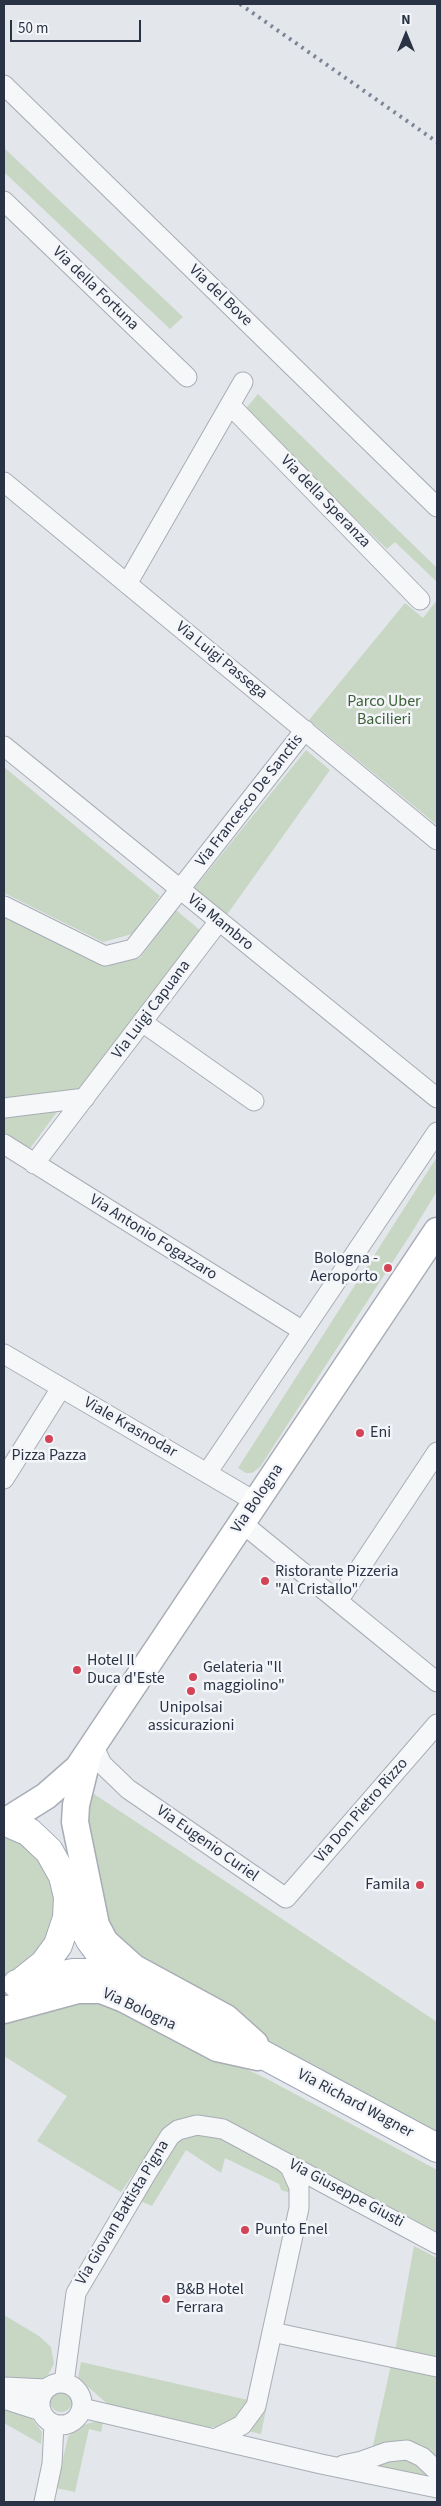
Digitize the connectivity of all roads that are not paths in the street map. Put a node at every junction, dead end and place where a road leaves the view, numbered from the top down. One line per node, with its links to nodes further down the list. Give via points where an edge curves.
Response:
1 (4, 85): 7 (street, Via del Bove)
2 (4, 201): 3 (street, Via della Fortuna)
3 (187, 377)
4 (243, 382): 5 (street)
5 (230, 405): 8 (street); 9 (street, Via della Speranza)
6 (4, 482): 8 (street, Via Luigi Passega)
7 (437, 507)
8 (127, 584): 10 (street, Via Luigi Passega)
9 (420, 600)
10 (305, 730): 12 (street, Via Luigi Passega); 13 (street, Via Francesco De Sanctis)
11 (4, 746): 13 (street, Via Mambro)
12 (437, 840)
13 (180, 890): 14 (street, Via Francesco De Sanctis, via 133,949 105,956); 15 (street, Via Mambro)
14 (4, 906)
15 (219, 922): 16 (street, Via Luigi Capuana); 18 (street, Via Mambro)
16 (142, 1022): 17 (street, Via Luigi Capuana); 19 (street)
17 (85, 1098): 20 (street); 23 (street, Via Luigi Capuana)
18 (437, 1098)
19 (254, 1100)
20 (4, 1108)
21 (437, 1132): 25 (street)
22 (4, 1144): 23 (street, Via Antonio Fogazzaro)
23 (34, 1164): 25 (street, Via Antonio Fogazzaro)
24 (437, 1231): 31 (street, Via Bologna)
25 (303, 1331): 29 (street)
26 (4, 1354): 27 (street, Viale Krasnodar)
27 (61, 1388): 29 (street, Viale Krasnodar); 30 (street)
28 (437, 1452): 33 (street)
29 (207, 1473): 31 (street, Viale Krasnodar)
30 (4, 1479)
31 (256, 1502): 32 (street, Via Bologna)
32 (242, 1523): 33 (street); 36 (street, Via Bologna)
33 (338, 1601): 34 (street)
34 (437, 1682)
35 (437, 1724): 41 (street, Via Don Pietro Rizzo)
36 (86, 1762): 37 (street, Via Eugenio Curiel, via 105,1782); 37 (street, Via Eugenio Curiel, via 102,1764); 38 (street, Via Bologna, via 46,1796); 39 (street, Via Bologna, via 66,1809); 45 (street, Via Richard Wagner, via 76,1805 77,1832 96,1925 105,1942 134,1968 226,2018)
37 (128, 1790): 41 (street, Via Eugenio Curiel)
38 (5, 1821): 39 (main road, Via Bologna, via 29,1832 42,1843)
39 (61, 1870): 40 (main road, Via Bologna)
40 (68, 1896): 42 (main road, Via Richard Wagner, via 97,1951); 43 (main road, Via Bologna, via 65,1927 55,1951 40,1968)
41 (286, 1898)
42 (133, 1985): 43 (main road, Via Richard Wagner, via 89,1973 62,1974); 45 (main road, Via Richard Wagner)
43 (10, 1986)
44 (4, 2010): 45 (street, Via Bologna, via 78,1990 101,1990 218,2048)
45 (272, 2060): 46 (main road, Via Richard Wagner)
46 (437, 2148)
47 (282, 2160): 48 (street, Via Giuseppe Giusti); 49 (street, Via Giuseppe Giusti, via 295,2177 300,2197); 51 (street, Via Giovan Battista Pigna, via 215,2126 187,2127 170,2136 76,2293)
48 (437, 2244)
49 (272, 2332): 50 (street); 58 (street, Via Giuseppe Giusti, via 256,2406 242,2425)
50 (437, 2367)
51 (64, 2383): 53 (street); 55 (street, via 77,2390)
52 (4, 2387): 53 (street)
53 (46, 2389): 56 (street, via 40,2400)
54 (4, 2399): 56 (street)
55 (82, 2408): 57 (street, via 72,2422); 58 (street)
56 (41, 2410): 57 (street, via 43,2416)
57 (54, 2424): 62 (street, via 52,2464)
58 (215, 2439): 59 (street)
59 (333, 2466): 60 (street, via 362,2462 400,2450 422,2457); 61 (street)
60 (437, 2471)
61 (437, 2488)
62 (44, 2502)

